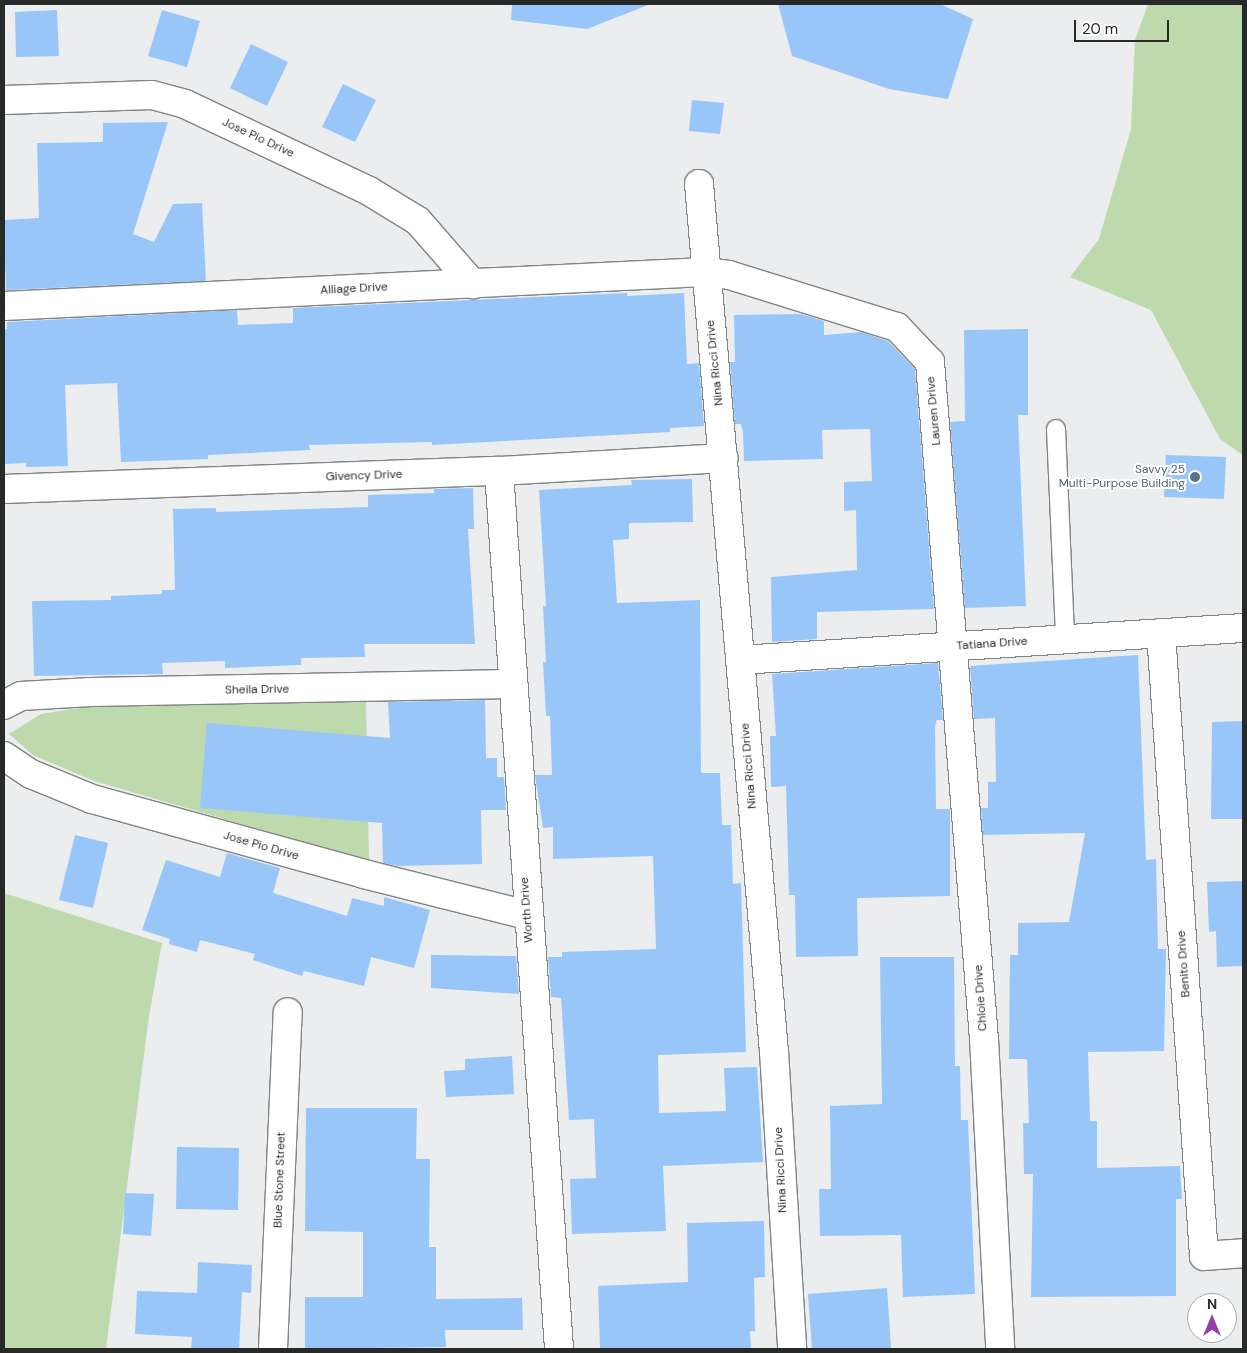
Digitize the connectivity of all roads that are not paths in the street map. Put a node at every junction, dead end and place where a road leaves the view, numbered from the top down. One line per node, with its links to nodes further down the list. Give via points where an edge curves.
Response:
1 (4, 100): 4 (street, Jose Pio Drive, via 152,95 185,104 369,191 418,221)
2 (699, 184): 3 (street, Nina Ricci Drive)
3 (705, 272): 4 (street, Alliage Drive); 7 (street, Nina Ricci Drive); 13 (street, Lauren Drive, via 729,275 898,327 930,362)
4 (473, 284): 5 (street, Alliage Drive)
5 (4, 306)
6 (1056, 429): 12 (lane)
7 (724, 458): 8 (street, Givency Drive); 14 (street, Nina Ricci Drive)
8 (499, 471): 9 (street, Givency Drive); 15 (street, Worth Drive)
9 (4, 489)
10 (1243, 628): 11 (street, Tatiana Drive)
11 (1161, 633): 12 (street, Tatiana Drive); 20 (street, Benito Drive, via 1204,1256)
12 (1065, 639): 13 (street, Tatiana Drive)
13 (954, 647): 14 (street, Tatiana Drive); 24 (street, Chloie Drive, via 984,1039)
14 (740, 660): 23 (street, Nina Ricci Drive, via 774,1051)
15 (512, 684): 16 (street, Sheila Drive, via 91,692 21,696); 18 (street, Worth Drive)
16 (4, 705)
17 (4, 756): 18 (street, Jose Pio Drive, via 31,774 92,799)
18 (527, 915): 22 (street, Worth Drive)
19 (288, 1012): 21 (street, Blue Stone Street)
20 (1243, 1253)
21 (273, 1349)
22 (559, 1349)
23 (792, 1349)
24 (1000, 1349)

